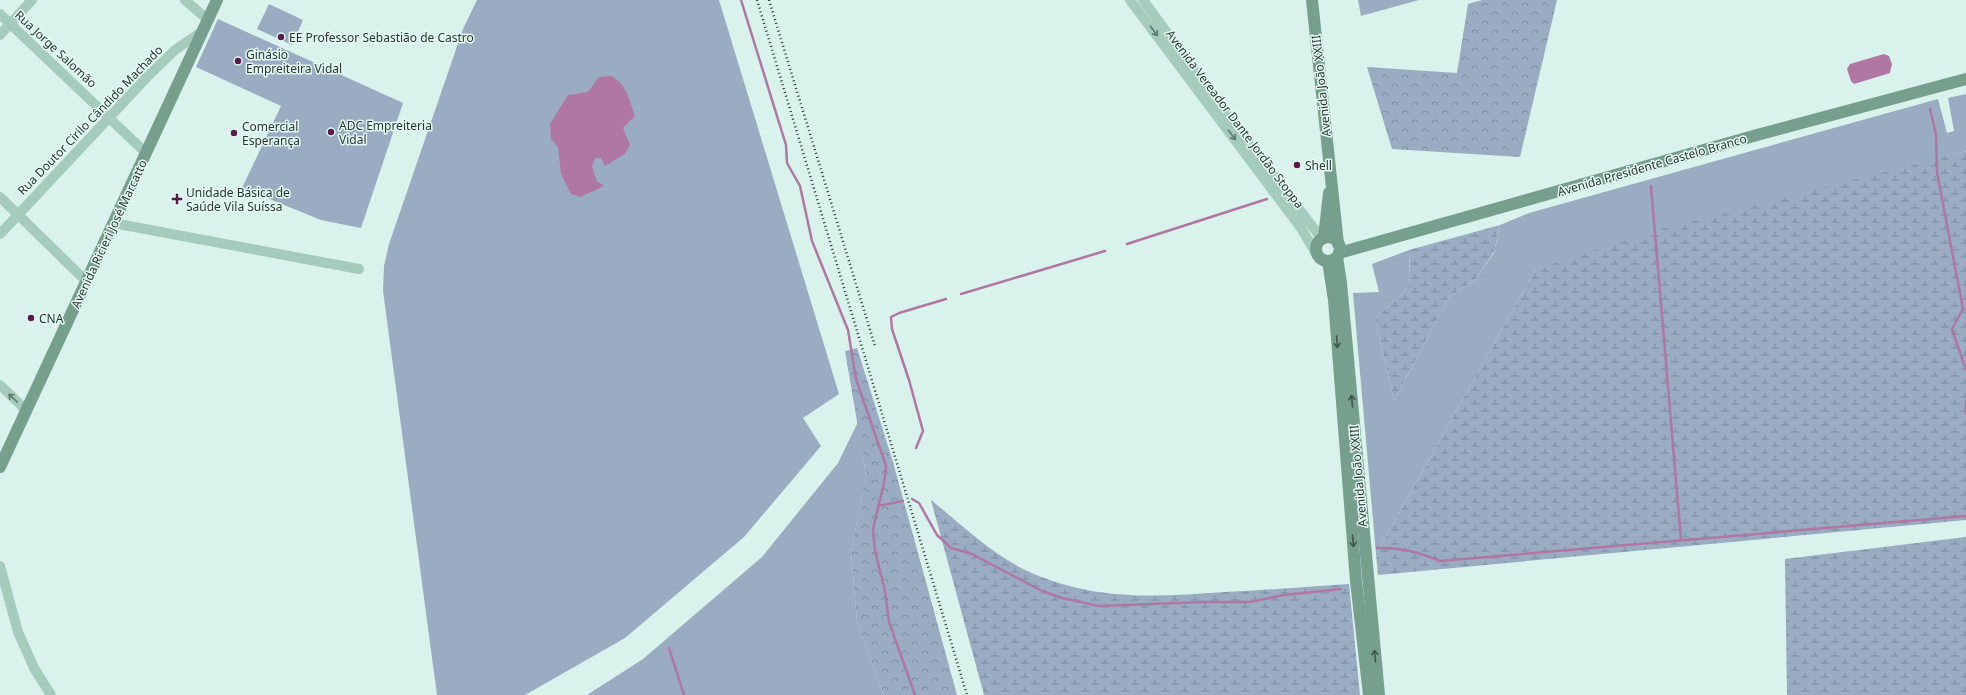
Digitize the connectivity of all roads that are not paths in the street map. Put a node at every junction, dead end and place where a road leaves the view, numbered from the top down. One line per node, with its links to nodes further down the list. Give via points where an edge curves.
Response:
1 (32, 0): 8 (street)
2 (185, 0): 9 (street)
3 (217, 0): 9 (main road, Avenida Ricieri José Marcatto)
4 (1130, 0): 20 (street, Avenida Vereador Dante Jordão Stoppa, one-way to 20, via 1300,228)
5 (1143, 0): 19 (street, Avenida Vereador Dante Jordão Stoppa, via 1236,127)
6 (1312, 0): 14 (main road, Avenida João XXIII)
7 (0, 14): 8 (street, Rua Jorge Salomão)
8 (10, 24): 10 (street); 12 (street, Rua Jorge Salomão)
9 (206, 25): 12 (street, Rua Doutor Cirilo Cândido Machado, via 175,50); 13 (main road, Avenida Ricieri José Marcatto)
10 (0, 35)
11 (1966, 79): 20 (main road, Avenida Presidente Castelo Branco)
12 (109, 117): 13 (street, Rua Jorge Salomão); 16 (street, Rua Doutor Cirilo Cândido Machado)
13 (146, 153): 17 (main road, Avenida Ricieri José Marcatto)
14 (1331, 172): 19 (main road, Avenida João XXIII); 20 (main road, Avenida João XXIII)
15 (0, 197): 16 (street)
16 (19, 215): 18 (street, Rua Doutor Cirilo Cândido Machado); 22 (street)
17 (113, 223): 21 (street); 22 (main road, Avenida Ricieri José Marcatto)
18 (0, 234)
19 (1323, 239): 20 (main road, via 1334,239); 20 (main road, Avenida João XXIII, via 1317,246)
20 (1332, 254): 28 (main road, Avenida João XXIII, one-way to 28, via 1356,580); 29 (main road, Avenida João XXIII, one-way to 20, via 1341,283)
21 (359, 270)
22 (87, 282): 24 (main road, Avenida Ricieri José Marcatto)
23 (0, 385): 24 (street, one-way to 23)
24 (27, 411): 25 (main road, Avenida Ricieri José Marcatto)
25 (0, 467)
26 (0, 566): 27 (street, via 18,632)
27 (50, 695)
28 (1368, 695)
29 (1379, 695)

